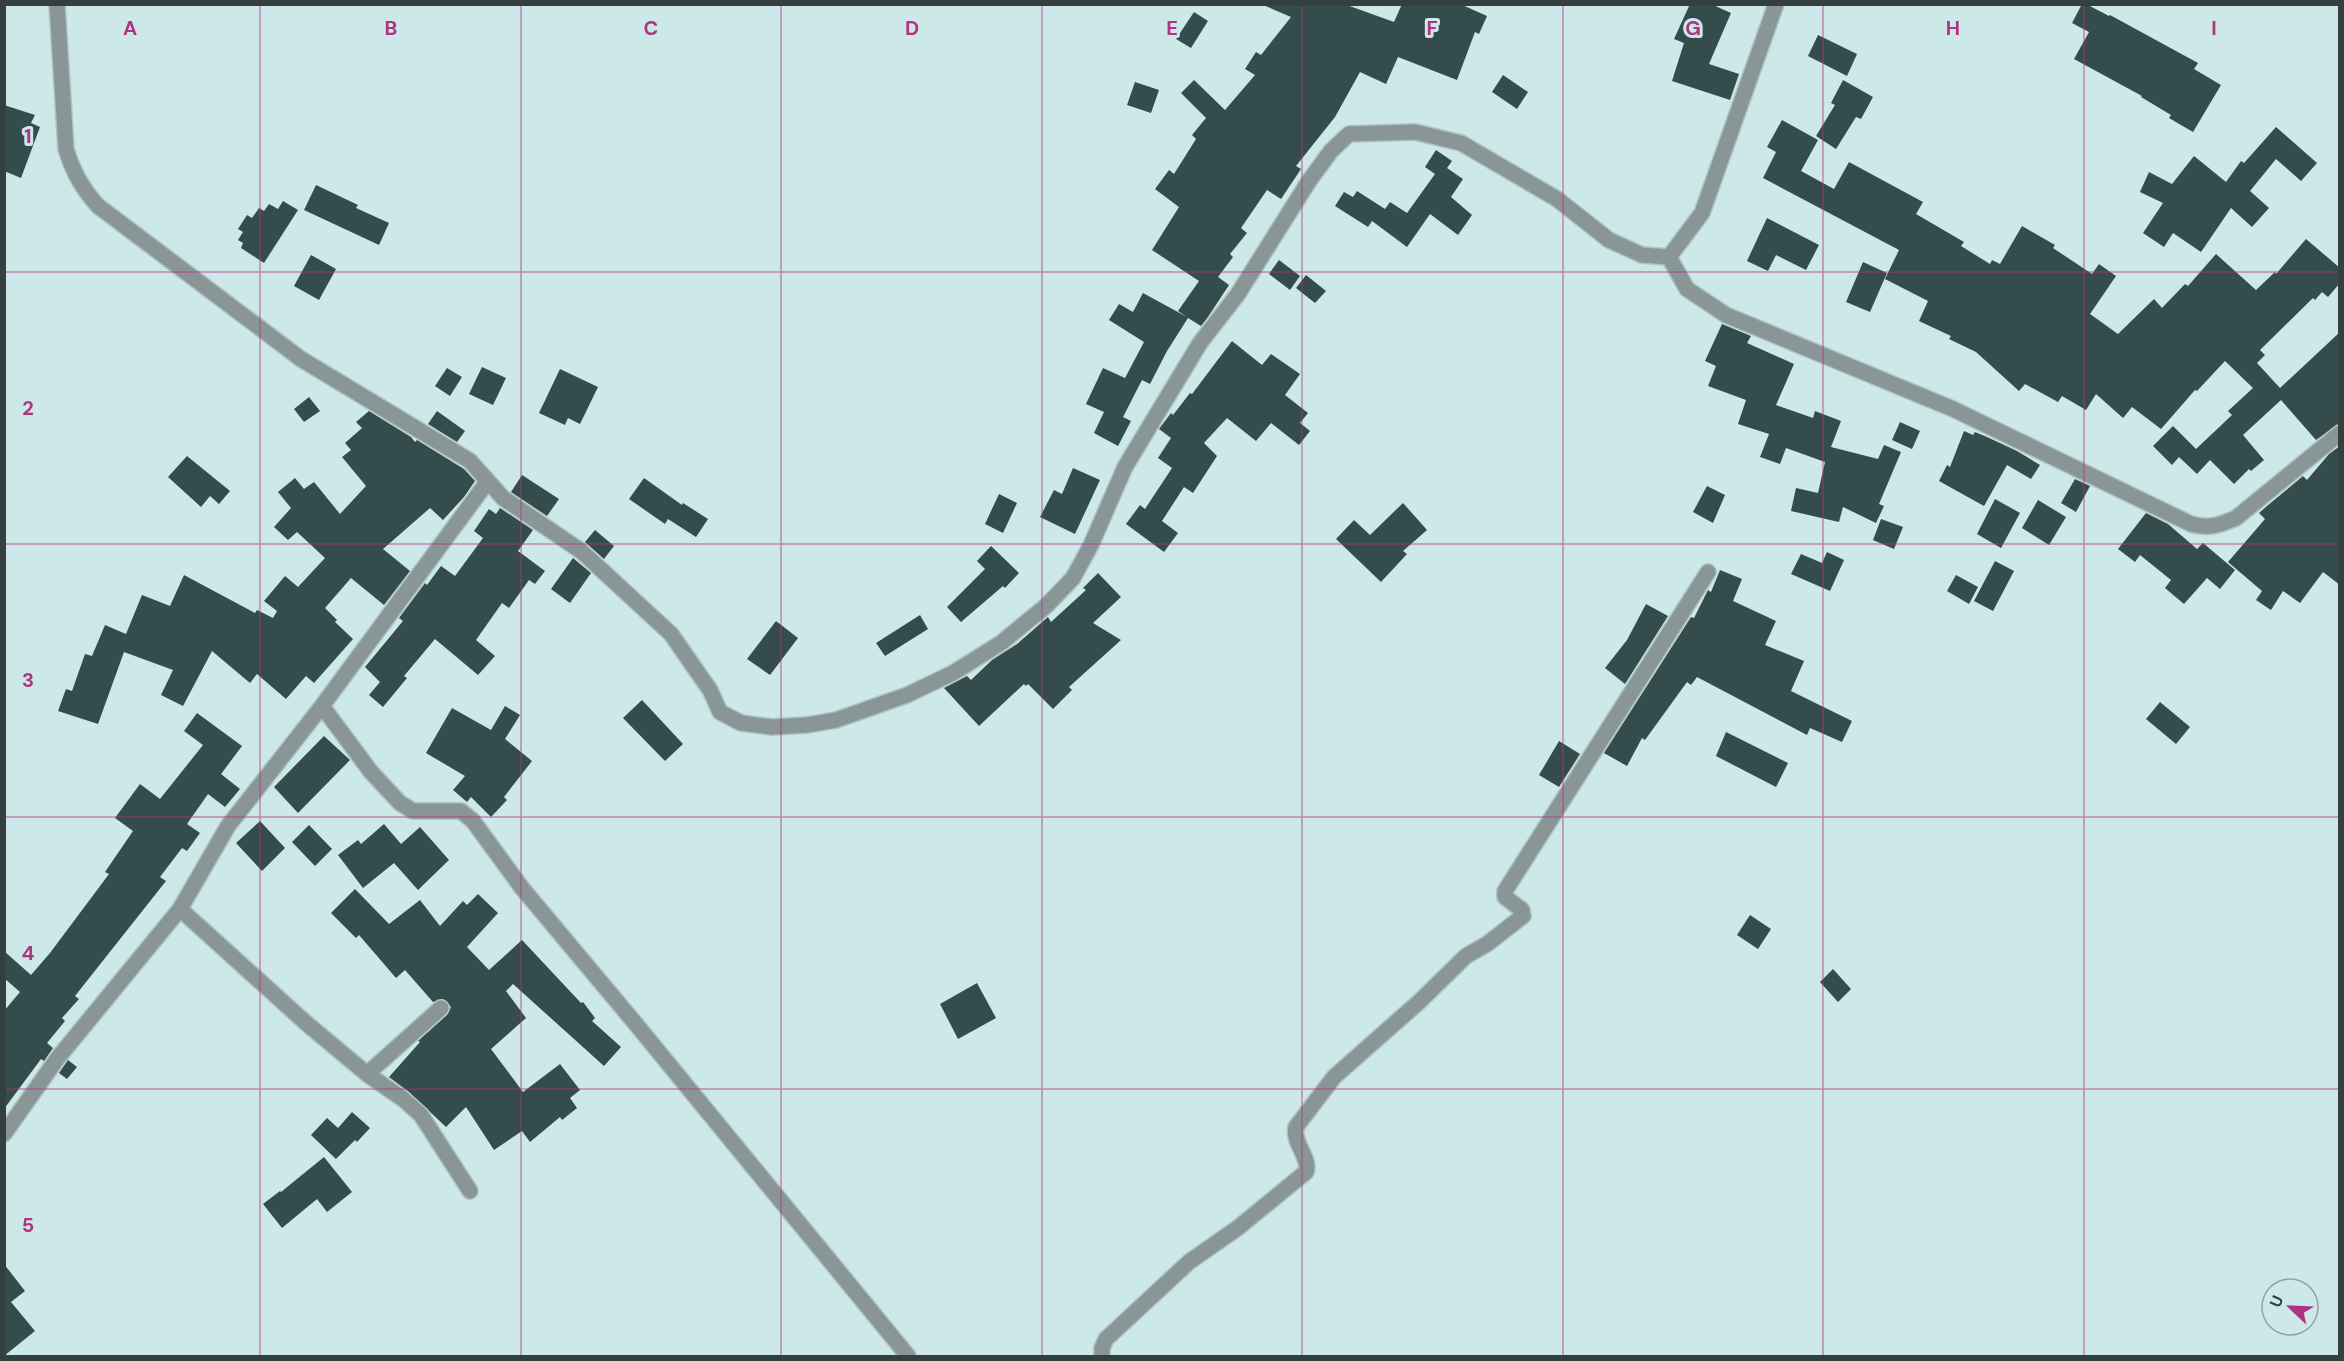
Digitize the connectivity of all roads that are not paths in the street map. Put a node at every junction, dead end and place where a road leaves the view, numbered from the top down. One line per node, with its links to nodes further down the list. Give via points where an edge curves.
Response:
1 (57, 4): 5 (street, via 66,149 81,187 98,206 300,359 470,460)
2 (1776, 4): 3 (street, via 1702,213)
3 (1669, 257): 4 (street, via 1687,290 1726,315 1953,409 2191,524 2217,526 2236,518); 5 (street, via 1642,255 1609,240 1557,199 1461,143 1415,132 1349,134 1325,158 1238,294 1200,343 1125,467 1073,578 1000,643 953,673 907,695 836,720 772,727 741,723 720,711 671,634 581,551 503,498)
4 (2340, 433)
5 (488, 481): 7 (street)
6 (1708, 572): 14 (street, via 1505,891 1505,897 1522,910 1523,916 1468,954 1334,1077 1296,1127 1306,1172 1184,1266 1106,1339)
7 (322, 706): 8 (street, via 228,825); 13 (street, via 371,772 400,803 413,811 461,811 473,821 522,888)
8 (180, 909): 10 (street); 11 (street, via 57,1059)
9 (441, 1008): 10 (street)
10 (367, 1074): 12 (street, via 421,1115)
11 (4, 1134)
12 (470, 1191)
13 (908, 1356)
14 (1102, 1356)

